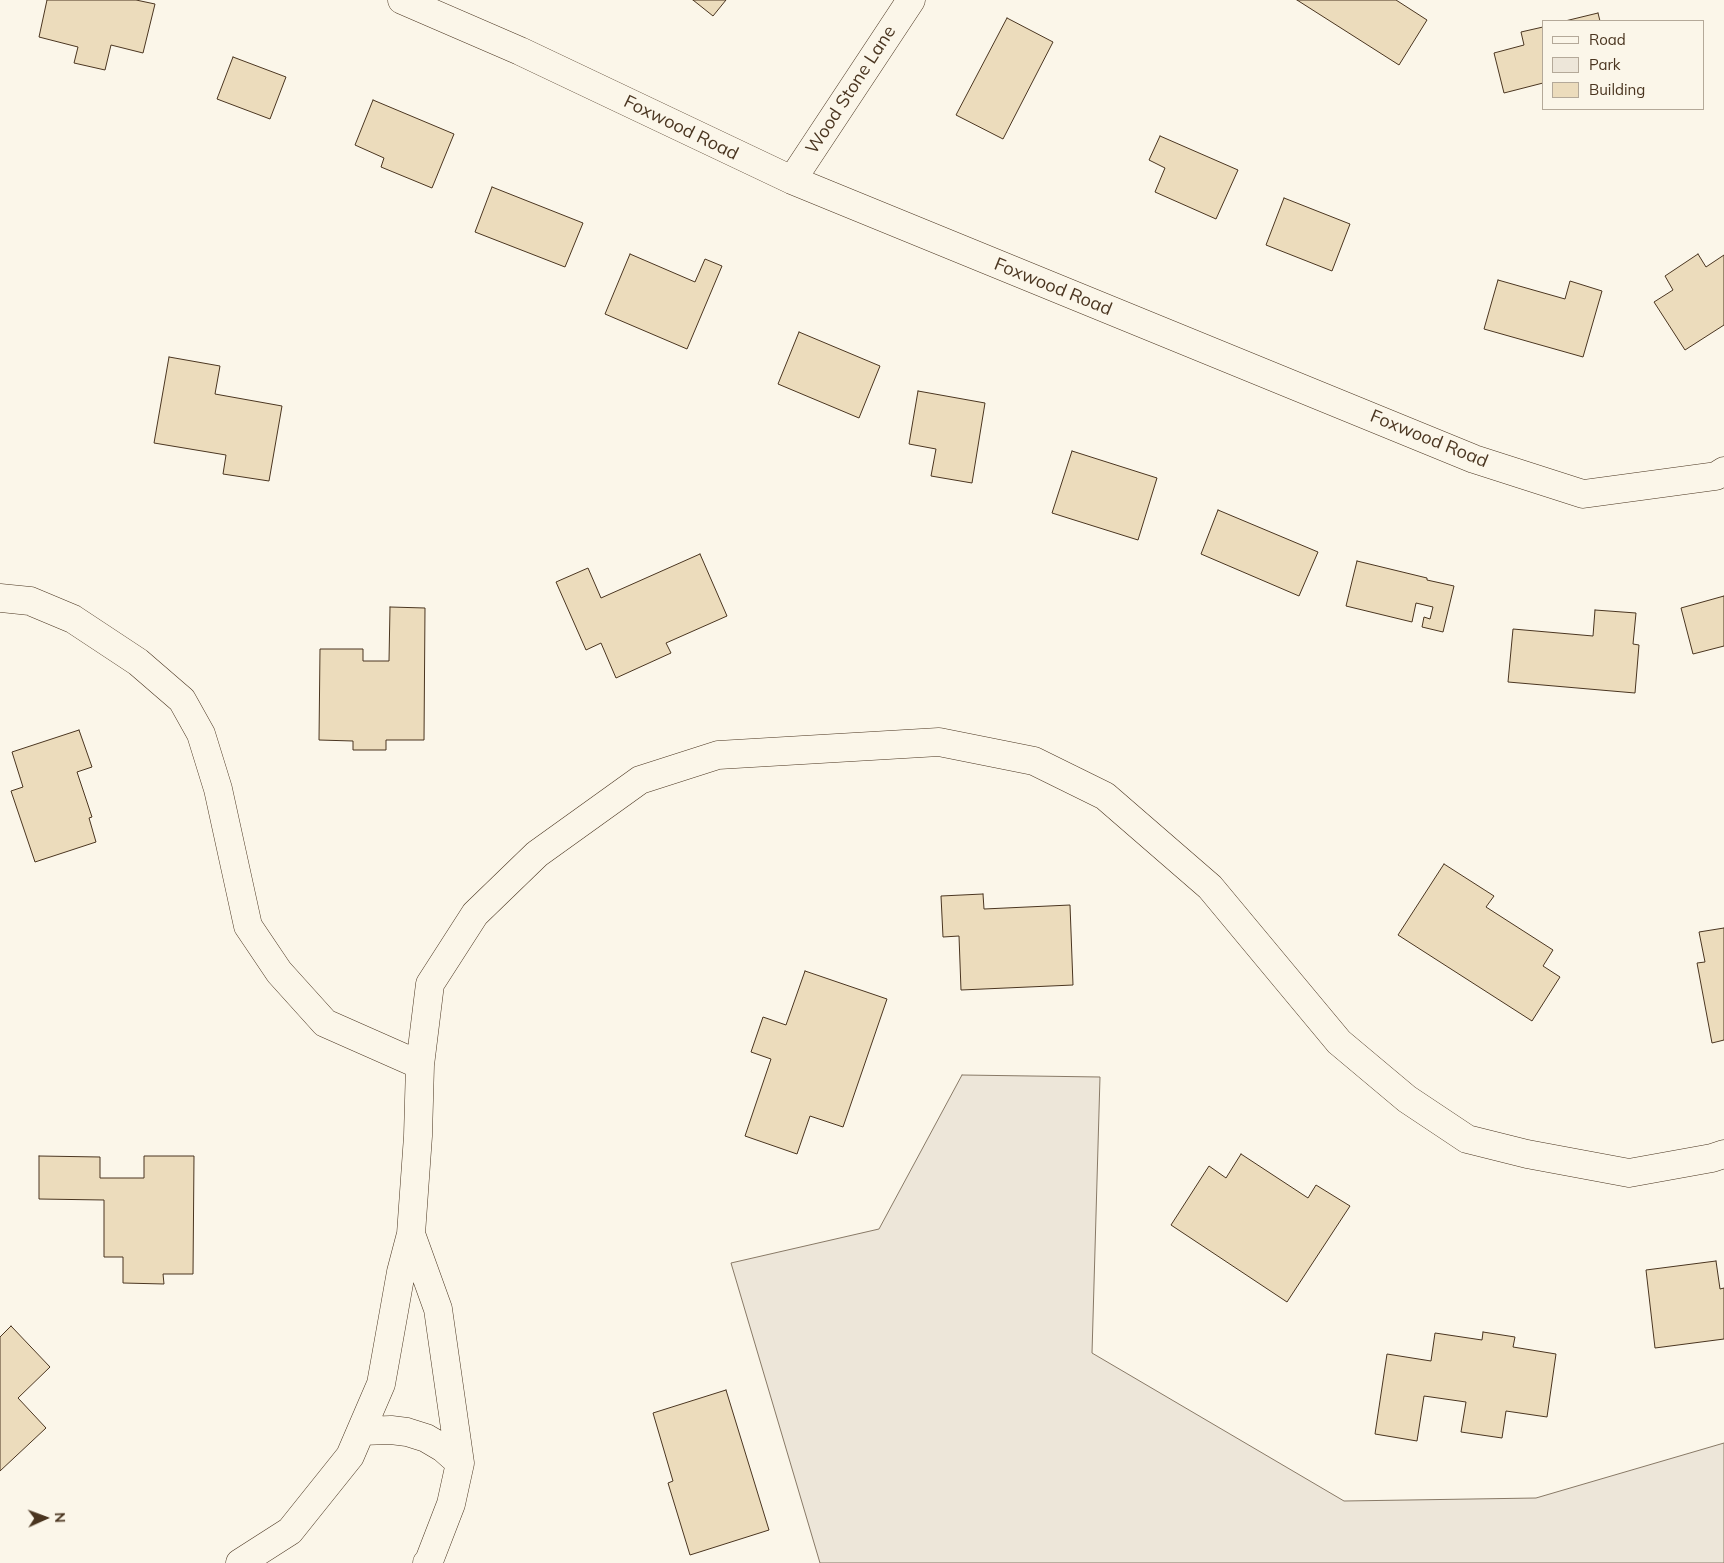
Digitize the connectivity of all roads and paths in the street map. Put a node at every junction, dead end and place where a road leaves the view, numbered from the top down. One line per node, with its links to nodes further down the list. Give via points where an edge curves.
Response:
1 (402, 0): 3 (street, Foxwood Road, via 520,51)
2 (911, 0): 3 (street, Wood Stone Lane)
3 (792, 180): 4 (street, Foxwood Road, via 1474,459 1583,494 1716,476)
4 (1724, 472)
5 (0, 598): 6 (street, via 30,600 73,620 138,662 182,700 201,734 218,788 248,926 279,972 325,1023)
6 (420, 1065): 7 (street, via 430,984 475,914 537,854 640,780 718,755 939,742 1034,761 1104,796 1210,887 1339,1042 1407,1099 1467,1139 1526,1154 1629,1173); 8 (street)
7 (1724, 1154)
8 (410, 1234): 9 (street, via 382,1384); 10 (street, via 438,1309)
9 (362, 1432): 10 (street, via 391,1430 426,1438); 11 (street, via 350,1456 290,1530)
10 (460, 1463): 12 (street, via 451,1504)
11 (240, 1563)
12 (427, 1563)

